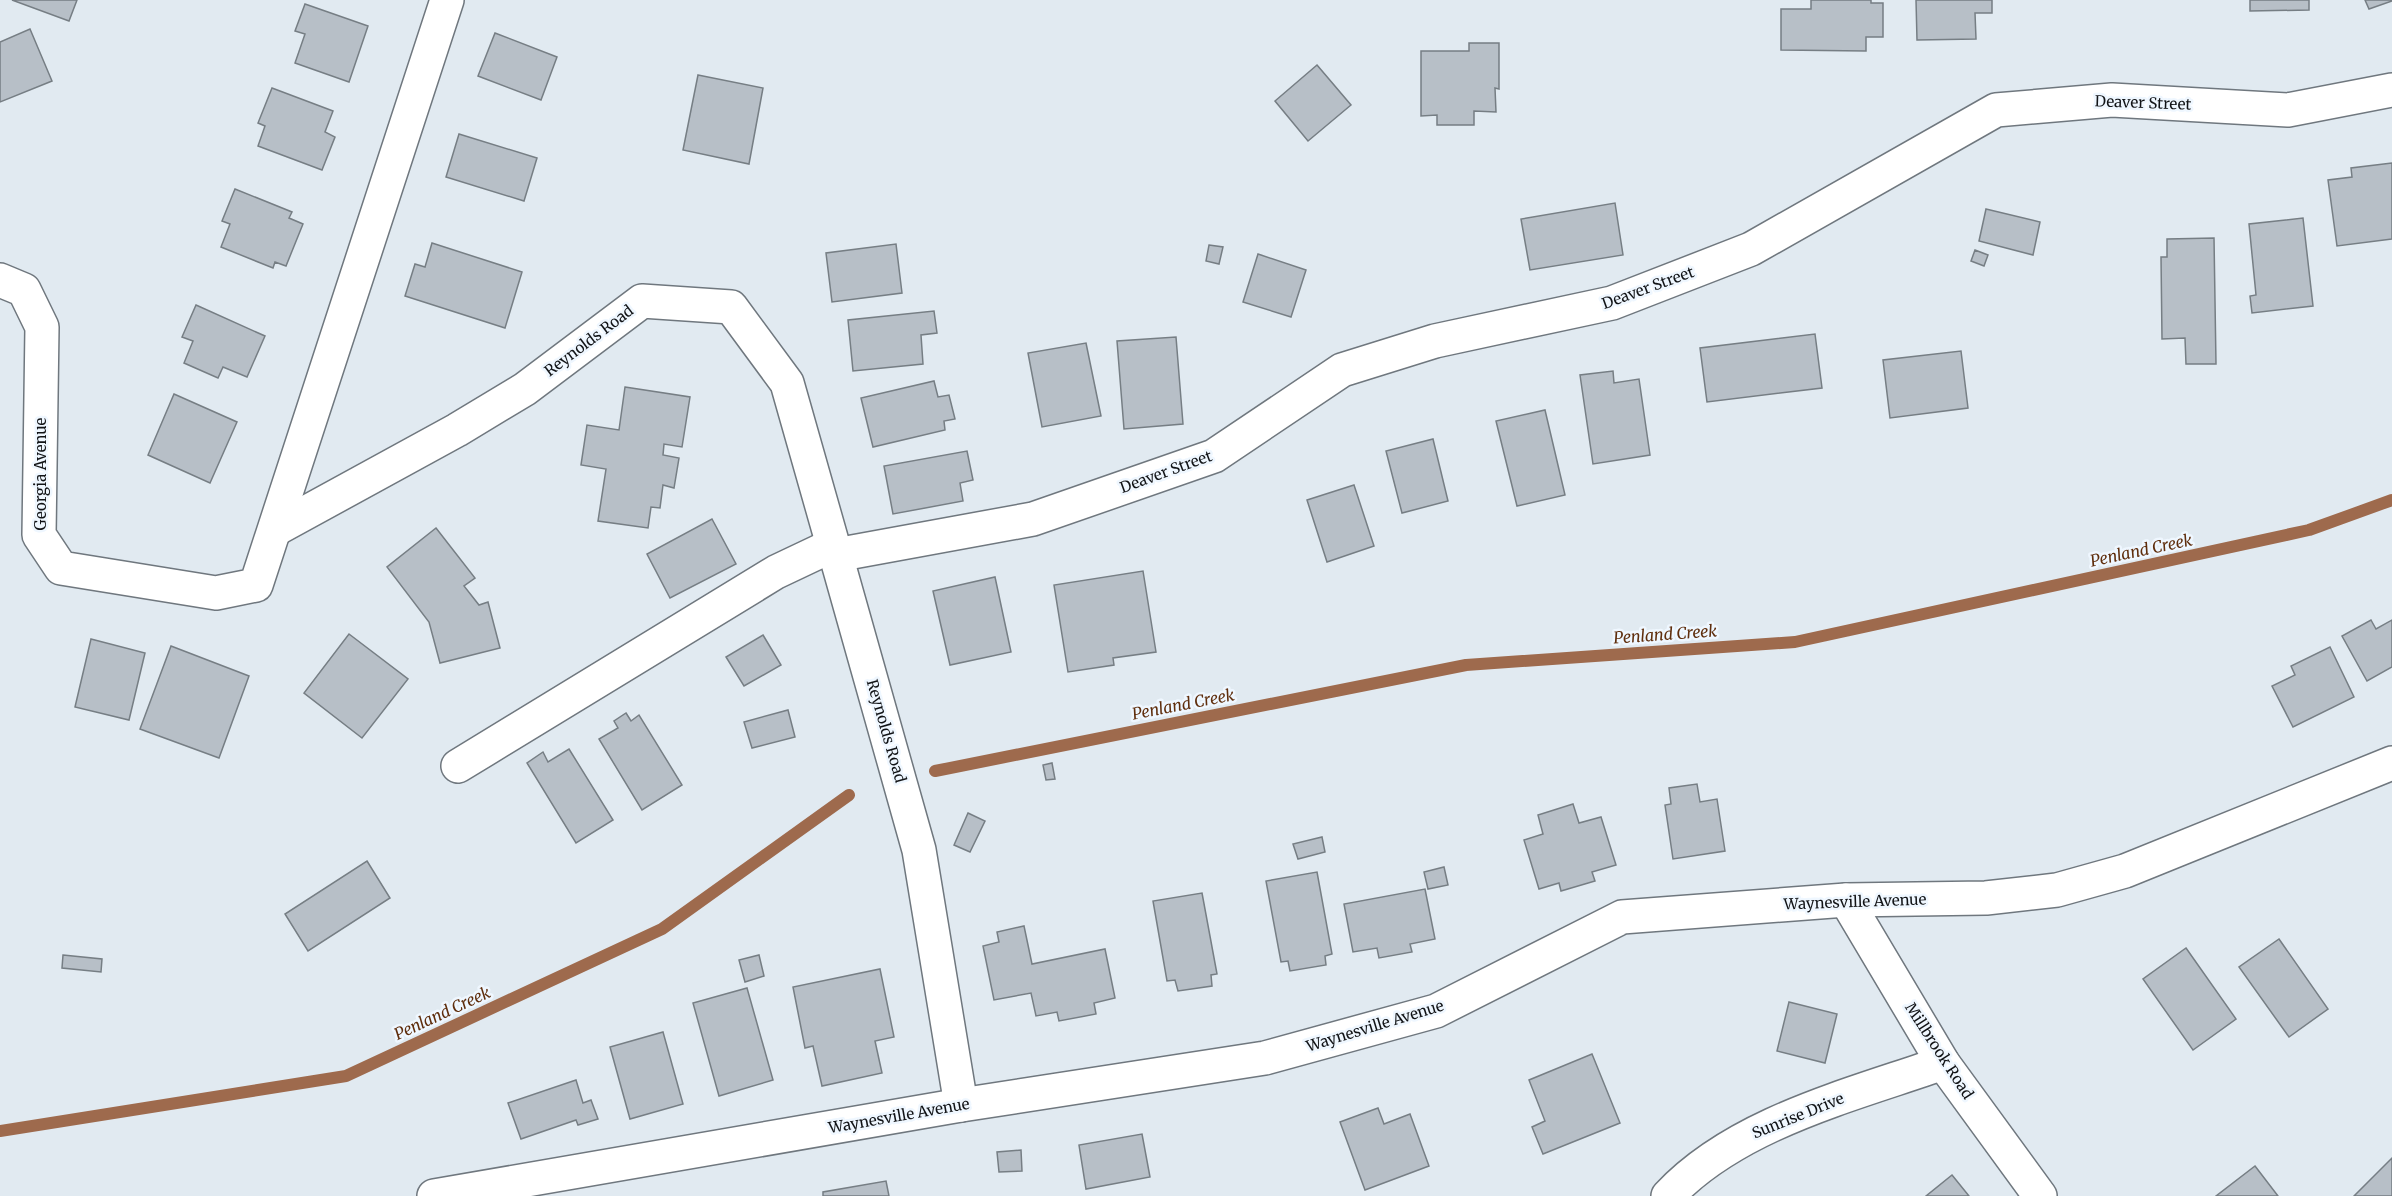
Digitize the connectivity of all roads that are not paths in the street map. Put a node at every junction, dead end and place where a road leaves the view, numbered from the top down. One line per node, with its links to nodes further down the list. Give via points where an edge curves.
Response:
1 (447, 0): 4 (street)
2 (2392, 90): 5 (street, Deaver Street, via 2288,110 2112,100 1996,110 1751,249 1612,303 1435,341 1342,370 1214,456 1033,519)
3 (0, 280): 4 (street, Georgia Avenue, via 24,290 42,327 39,535 61,568 216,593 256,585)
4 (276, 529): 5 (street, Reynolds Road, via 525,389 642,301 731,307 787,383)
5 (835, 550): 7 (street, Deaver Street, via 776,572); 10 (street, Reynolds Road, via 919,850)
6 (2392, 763): 8 (street, Waynesville Avenue, via 2126,872 2057,890 1986,898)
7 (458, 766)
8 (1846, 900): 9 (street, Millbrook Road); 10 (street, Waynesville Avenue, via 1622,917 1436,1011 1265,1058)
9 (1943, 1063): 12 (street, Sunrise Drive, via 1794,1116 1747,1137 1717,1154); 13 (street, Millbrook Road)
10 (961, 1105): 11 (street, Waynesville Avenue)
11 (434, 1196)
12 (1668, 1196)
13 (2040, 1196)

